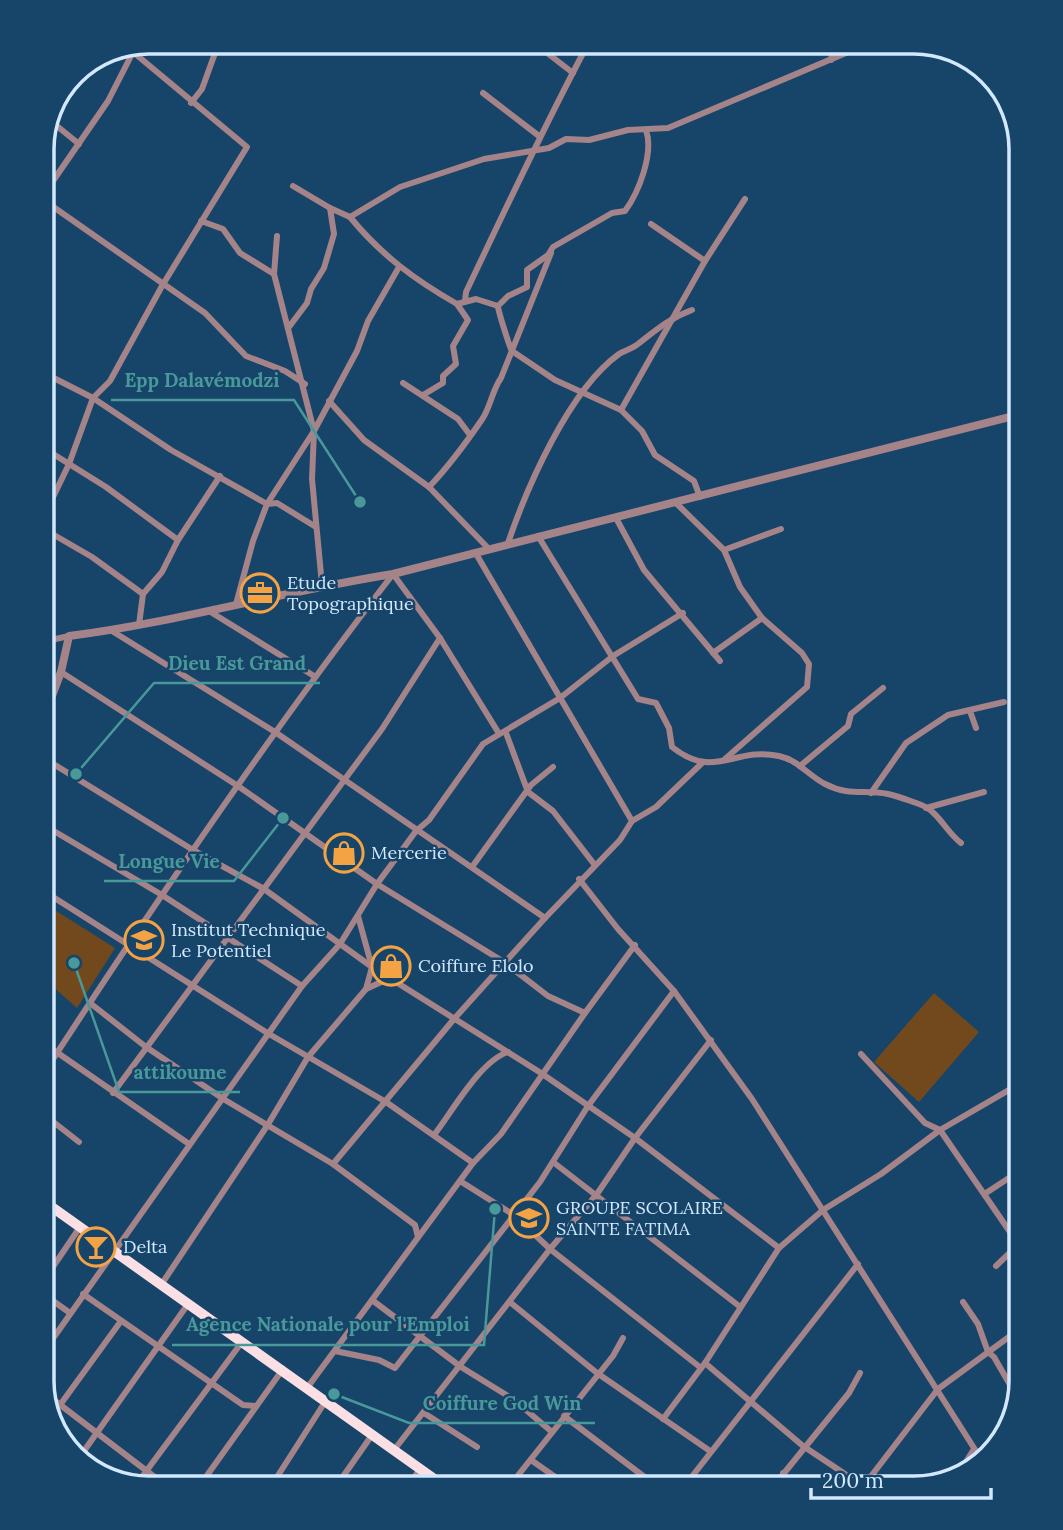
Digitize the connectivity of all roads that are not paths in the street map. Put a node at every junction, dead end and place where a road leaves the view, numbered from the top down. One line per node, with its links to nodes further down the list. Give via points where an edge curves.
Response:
1 (215, 54): 11 (street, via 202,89)
2 (548, 54): 9 (street)
3 (583, 54): 9 (street)
4 (832, 54): 8 (street)
5 (845, 54): 8 (street)
6 (138, 55): 11 (street)
7 (130, 57): 15 (street)
8 (831, 60): 13 (street, via 684,123)
9 (573, 73): 14 (street)
10 (483, 93): 14 (street)
11 (191, 103): 23 (street, via 247,147)
12 (58, 127): 15 (street)
13 (646, 130): 16 (street, via 589,140 566,139 549,148); 26 (street, via 642,186 625,212 612,213)
14 (539, 136): 16 (street)
15 (79, 144): 17 (street)
16 (535, 148): 22 (street, via 484,159 400,187); 31 (street)
17 (54, 180)
18 (293, 187): 21 (street)
19 (745, 199): 27 (street)
20 (54, 207): 30 (street)
21 (330, 208): 22 (street); 36 (street, via 334,234 324,268)
22 (350, 217): 28 (street)
23 (201, 221): 29 (street, via 223,229 240,253); 30 (street)
24 (651, 223): 27 (street)
25 (277, 236): 29 (street)
26 (554, 247): 33 (street, via 527,270 527,287); 37 (street)
27 (705, 261): 35 (street)
28 (399, 267): 32 (street); 44 (street)
29 (274, 274): 36 (street)
30 (162, 286): 40 (street, via 205,313 246,356 285,370); 43 (street, via 110,381)
31 (465, 301): 32 (street); 33 (street, via 476,299)
32 (457, 304): 42 (street, via 468,320 453,346 456,364 443,376 443,383)
33 (498, 306): 37 (street)
34 (692, 310): 35 (street)
35 (676, 316): 41 (street, via 618,355); 45 (street)
36 (289, 327): 40 (street)
37 (512, 351): 41 (street); 48 (street, via 484,416)
38 (54, 378): 43 (street)
39 (403, 383): 42 (street)
40 (305, 384): 47 (street)
41 (581, 394): 45 (street); 63 (street, via 547,449)
42 (423, 395): 48 (street, via 458,419)
43 (93, 398): 50 (street); 51 (street)
44 (329, 401): 47 (street); 52 (street, via 364,440)
45 (621, 410): 54 (street, via 642,431 655,455 694,481)
46 (1009, 417): 54 (street)
47 (314, 431): 56 (street); 58 (street)
48 (470, 435): 52 (street, via 466,446)
49 (54, 455): 50 (street)
50 (69, 464): 53 (street); 62 (street)
51 (220, 476): 56 (street); 62 (street)
52 (429, 487): 64 (street)
53 (54, 495)
54 (700, 496): 55 (street)
55 (676, 503): 57 (street); 65 (street)
56 (267, 504): 58 (street, via 277,503); 70 (street)
57 (616, 518): 61 (street); 72 (street, via 644,570)
58 (316, 527): 68 (street)
59 (781, 529): 65 (street)
60 (54, 535): 69 (street)
61 (538, 536): 63 (street); 80 (street)
62 (178, 540): 69 (street, via 162,572)
63 (508, 543): 64 (street)
64 (488, 548): 66 (street)
65 (724, 550): 73 (street, via 740,587)
66 (475, 552): 67 (street); 86 (street)
67 (393, 574): 68 (street); 77 (street); 83 (street)
68 (322, 585): 70 (street)
69 (143, 593): 74 (street)
70 (236, 604): 71 (street)
71 (208, 610): 74 (street); 83 (street)
72 (683, 613): 79 (street); 80 (street)
73 (762, 618): 79 (street); 92 (street, via 802,653 808,664 807,687)
74 (139, 625): 75 (street)
75 (112, 631): 76 (street); 90 (street)
76 (69, 636): 78 (street); 82 (street)
77 (439, 638): 91 (street); 97 (street, via 382,730)
78 (54, 639)
79 (713, 653): 81 (street)
80 (613, 656): 86 (street); 93 (street, via 638,699 656,703 669,728 672,747)
81 (720, 661)
82 (61, 672): 85 (street); 98 (street)
83 (314, 676): 90 (street)
84 (883, 688): 95 (street, via 851,714 848,726)
85 (54, 690)
86 (560, 698): 91 (street); 103 (street)
87 (1004, 702): 88 (street)
88 (970, 711): 89 (street); 101 (street, via 948,715 906,743)
89 (976, 728)
90 (275, 732): 97 (street); 98 (street)
91 (502, 732): 99 (street); 105 (street, via 483,744 429,820)
92 (724, 761): 93 (street); 95 (street, via 768,754)
93 (702, 762): 103 (street, via 656,807)
94 (54, 764): 108 (street)
95 (800, 766): 101 (street, via 824,784 853,794)
96 (552, 767): 99 (street)
97 (342, 780): 105 (street); 106 (street)
98 (238, 786): 106 (street); 108 (street)
99 (528, 792): 109 (street, via 554,811); 110 (street)
100 (984, 792): 102 (street)
101 (872, 793): 102 (street, via 889,794)
102 (926, 808): 107 (street, via 939,815)
103 (632, 821): 109 (street, via 621,840)
104 (54, 831): 114 (street)
105 (416, 831): 110 (street); 112 (street)
106 (305, 834): 112 (street); 113 (street)
107 (961, 843)
108 (193, 850): 113 (street); 114 (street)
109 (594, 864): 111 (street)
110 (472, 867): 117 (street)
111 (579, 880): 117 (street); 121 (street)
112 (377, 884): 116 (street); 122 (street)
113 (264, 889): 118 (street); 120 (street)
114 (162, 895): 118 (street); 119 (street)
115 (54, 897): 119 (street)
116 (358, 916): 120 (street); 123 (street)
117 (545, 918): 122 (street)
118 (226, 939): 125 (street); 126 (street)
119 (128, 943): 126 (street); 129 (street)
120 (340, 944): 123 (street); 125 (street)
121 (635, 945): 128 (street); 130 (street)
122 (505, 962): 130 (street, via 548,996); 131 (street)
123 (372, 967): 124 (street); 127 (street)
124 (390, 978): 127 (street); 131 (street)
125 (302, 986): 132 (street)
126 (192, 987): 132 (street); 134 (street)
127 (366, 989): 139 (street)
128 (674, 991): 133 (street); 146 (street)
129 (90, 1003): 134 (street); 136 (street)
130 (585, 1013): 141 (street)
131 (454, 1019): 137 (street); 145 (street)
132 (269, 1034): 139 (street); 144 (street)
133 (711, 1040): 151 (street); 162 (street)
134 (146, 1047): 143 (street); 144 (street)
135 (54, 1050): 136 (street)
136 (58, 1052): 140 (street); 143 (street)
137 (508, 1052): 141 (street); 150 (street, via 477,1076)
138 (861, 1054): 149 (street, via 925,1123)
139 (308, 1057): 145 (street); 148 (street)
140 (54, 1058)
141 (541, 1073): 146 (street); 155 (street, via 501,1134)
142 (1009, 1090): 149 (street)
143 (113, 1093): 153 (street)
144 (225, 1100): 148 (street); 153 (street)
145 (386, 1102): 150 (street); 156 (street)
146 (588, 1106): 151 (street); 154 (street)
147 (54, 1122): 152 (street)
148 (267, 1126): 156 (street); 174 (street)
149 (940, 1130): 159 (street); 162 (street)
150 (434, 1135): 155 (street)
151 (635, 1138): 160 (street); 167 (street)
152 (79, 1142)
153 (189, 1144): 169 (street)
154 (553, 1162): 160 (street); 163 (street)
155 (473, 1163): 158 (street)
156 (333, 1164): 166 (street, via 415,1225)
157 (1009, 1178): 159 (street)
158 (460, 1181): 163 (street); 166 (street)
159 (986, 1193): 165 (street)
160 (597, 1194): 168 (street); 181 (street)
161 (54, 1209): 164 (highway)
162 (823, 1210): 167 (street); 171 (street)
163 (514, 1215): 168 (street); 185 (street)
164 (80, 1227): 169 (highway); 172 (street)
165 (1009, 1229)
166 (417, 1239): 176 (street)
167 (779, 1248): 181 (street)
168 (550, 1249): 179 (street); 192 (street)
169 (113, 1251): 174 (highway); 175 (street)
170 (1009, 1255): 173 (street)
171 (858, 1264): 200 (street); 202 (street)
172 (54, 1265)
173 (996, 1266)
174 (161, 1285): 180 (highway)
175 (83, 1294): 182 (street); 183 (street)
176 (372, 1300): 185 (street); 190 (street)
177 (54, 1302): 182 (street)
178 (963, 1302): 191 (street)
179 (511, 1303): 193 (street); 195 (street)
180 (188, 1304): 188 (highway); 189 (street)
181 (739, 1306): 192 (street)
182 (70, 1313): 184 (street)
183 (121, 1321): 189 (street); 204 (street)
184 (54, 1336)
185 (420, 1336): 190 (street, via 395,1368); 193 (street)
186 (1009, 1337): 191 (street)
187 (623, 1338): 195 (street)
188 (243, 1340): 194 (highway); 197 (street)
189 (158, 1348): 197 (street); 210 (street)
190 (335, 1350): 199 (street)
191 (988, 1352): 198 (street); 200 (street)
192 (703, 1366): 202 (street); 208 (street)
193 (461, 1367): 206 (street); 209 (street, via 513,1399)
194 (283, 1369): 199 (highway); 205 (street)
195 (597, 1373): 207 (street); 208 (street)
196 (860, 1373): 212 (street, via 849,1393)
197 (210, 1382): 205 (street, via 243,1405); 222 (street)
198 (1009, 1383)
199 (307, 1388): 201 (highway)
200 (938, 1389): 214 (street); 237 (street)
201 (326, 1402): 211 (highway); 227 (street)
202 (751, 1402): 212 (street); 217 (street)
203 (58, 1403): 204 (street)
204 (60, 1405): 210 (street)
205 (256, 1406): 226 (street)
206 (424, 1413): 213 (street); 216 (street)
207 (564, 1416): 209 (street); 233 (street)
208 (663, 1419): 217 (street)
209 (552, 1432): 220 (street)
210 (97, 1434): 215 (street); 222 (street)
211 (372, 1435): 216 (highway); 228 (street)
212 (803, 1446): 223 (street); 236 (street)
213 (477, 1447)
214 (974, 1449): 218 (street); 219 (street)
215 (85, 1450)
216 (394, 1450): 221 (highway)
217 (710, 1451): 234 (street)
218 (976, 1452)
219 (968, 1458)
220 (531, 1460): 231 (street); 232 (street)
221 (421, 1469): 229 (street); 230 (highway)
222 (147, 1471): 224 (street); 225 (street)
223 (783, 1473): 235 (street)
224 (143, 1476)
225 (153, 1476)
226 (206, 1476)
227 (278, 1476)
228 (343, 1476)
229 (416, 1476)
230 (431, 1476)
231 (518, 1476)
232 (554, 1476)
233 (643, 1476)
234 (692, 1476)
235 (781, 1476)
236 (847, 1476)
237 (871, 1476)

